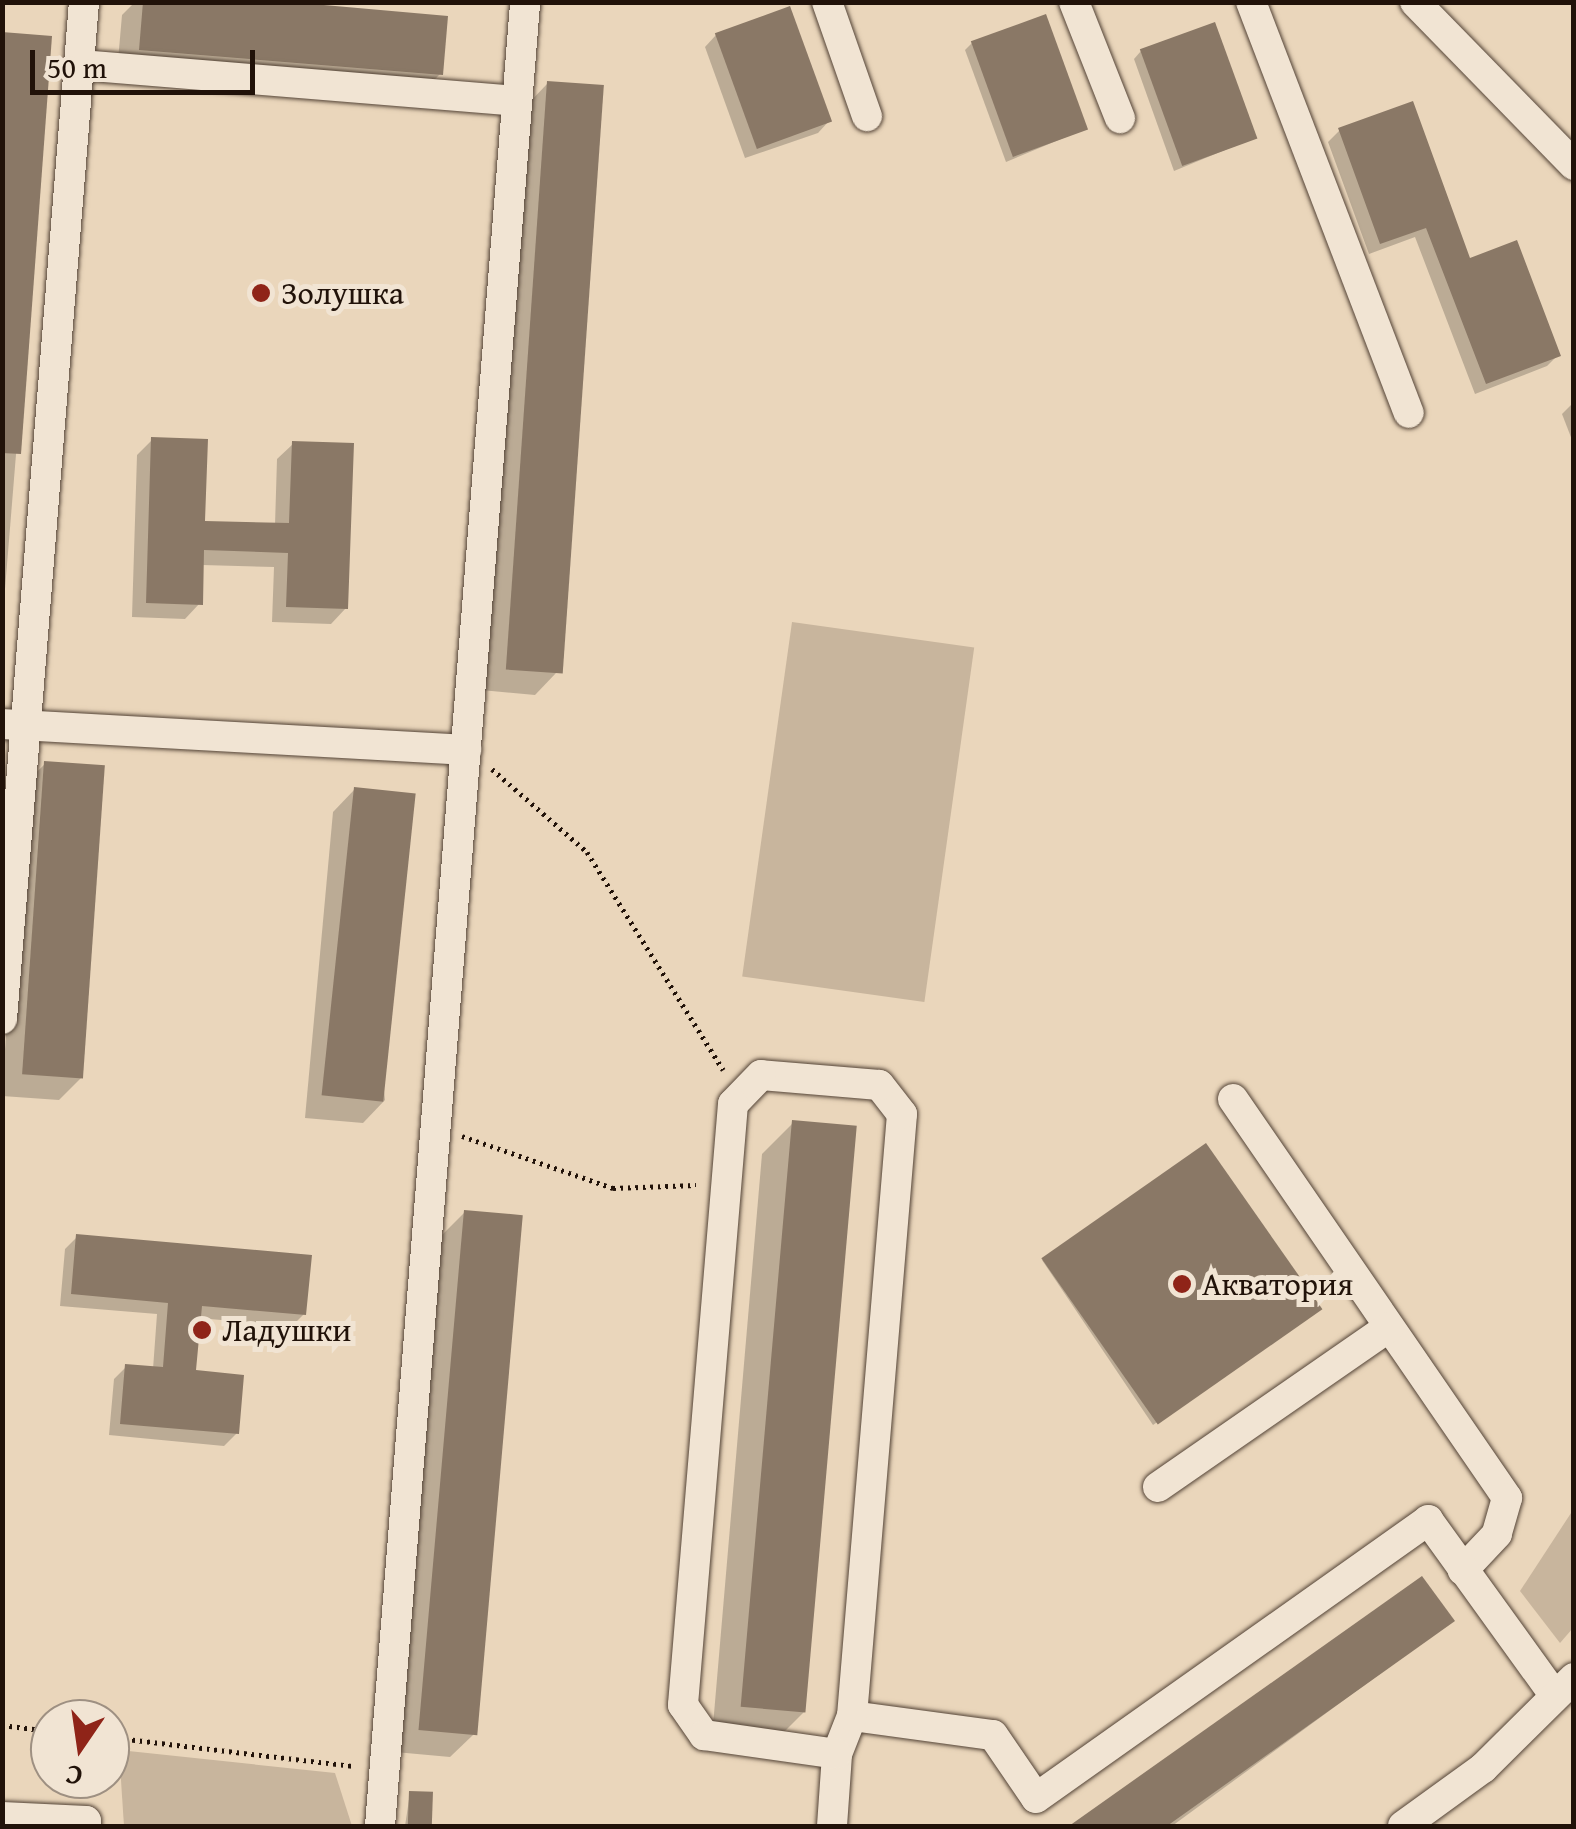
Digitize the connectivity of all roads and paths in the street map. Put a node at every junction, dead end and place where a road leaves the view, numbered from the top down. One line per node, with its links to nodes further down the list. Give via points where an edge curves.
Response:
1 (84, 2): 7 (street)
2 (525, 2): 8 (street)
3 (827, 2): 9 (street)
4 (1074, 2): 10 (street)
5 (1251, 2): 12 (street)
6 (1418, 4): 11 (street)
7 (80, 64): 8 (street); 13 (street)
8 (517, 101): 14 (street)
9 (867, 116)
10 (1120, 118)
11 (1574, 165)
12 (1409, 413)
13 (14, 724): 14 (street); 15 (street)
14 (466, 750): 16 (path, via 527,793 588,852 723,1070); 18 (street)
15 (2, 1019)
16 (761, 1075): 19 (street, via 733,1104); 24 (street, via 879,1085 902,1114)
17 (1233, 1099): 20 (street)
18 (434, 1134): 19 (path, via 474,1136 613,1188 662,1182); 29 (street)
19 (726, 1187): 28 (street, via 683,1705 704,1734)
20 (1389, 1326): 21 (street); 22 (street, via 1506,1498 1497,1534)
21 (1158, 1486)
22 (1464, 1570): 23 (street); 24 (street, via 1428,1520 1036,1798 993,1735)
23 (1564, 1687): 34 (street, via 1484,1768)
24 (852, 1716): 28 (street)
25 (2, 1725): 26 (path)
26 (30, 1728)
27 (130, 1740): 29 (path)
28 (837, 1754): 33 (street)
29 (382, 1769): 32 (street)
30 (2, 1816): 31 (street)
31 (86, 1826)
32 (380, 1826)
33 (832, 1826)
34 (1403, 1826)

